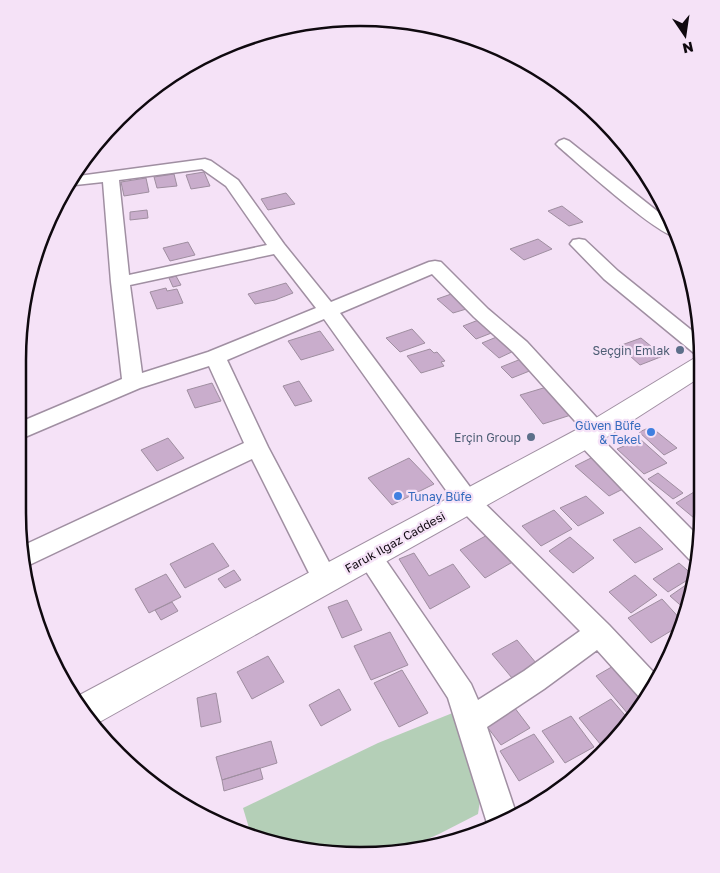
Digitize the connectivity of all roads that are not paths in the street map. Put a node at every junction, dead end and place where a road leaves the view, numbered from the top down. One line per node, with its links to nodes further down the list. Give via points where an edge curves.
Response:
1 (564, 144): 4 (street)
2 (110, 176): 3 (street); 6 (street, via 204,164 232,183); 7 (street)
3 (79, 180)
4 (664, 223)
5 (579, 244): 9 (street, via 611,275)
6 (278, 248): 7 (street); 8 (street)
7 (120, 282): 12 (street)
8 (327, 309): 10 (street); 14 (street, via 436,266 520,348 575,409); 16 (street)
9 (693, 342)
10 (215, 357): 12 (street); 15 (street)
11 (694, 370): 14 (street, Faruk Ilgaz Caddesi)
12 (133, 383): 13 (street)
13 (26, 429)
14 (592, 434): 16 (street, Faruk Ilgaz Caddesi); 17 (street)
15 (257, 448): 18 (street); 20 (street)
16 (467, 501): 19 (street, Faruk Ilgaz Caddesi); 21 (street)
17 (692, 545)
18 (29, 554)
19 (370, 556): 20 (street, Faruk Ilgaz Caddesi); 24 (street, via 460,693)
20 (326, 580): 23 (street, Faruk Ilgaz Caddesi)
21 (599, 634): 22 (street); 24 (street)
22 (646, 685)
23 (90, 708)
24 (470, 720): 25 (street)
25 (501, 815)

